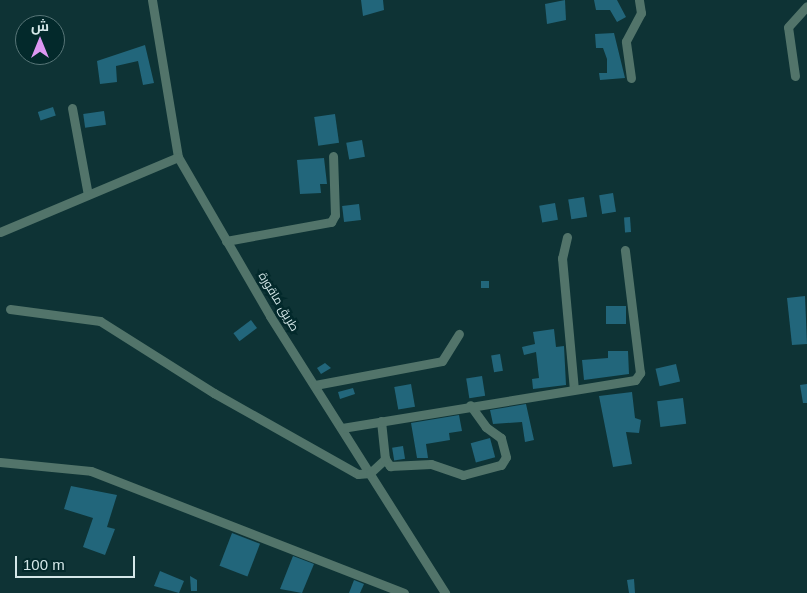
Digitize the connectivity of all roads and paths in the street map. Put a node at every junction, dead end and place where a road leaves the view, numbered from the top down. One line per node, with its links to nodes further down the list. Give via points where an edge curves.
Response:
1 (152, 0): 8 (street, طريق ماقورة)
2 (639, 0): 5 (street, via 641,13 626,41)
3 (807, 6): 4 (street, via 788,27)
4 (795, 76)
5 (631, 78)
6 (72, 108): 9 (street)
7 (333, 156): 12 (street, via 335,215 331,222)
8 (178, 157): 9 (street); 12 (street, طريق ماقورة)
9 (88, 195): 10 (street)
10 (0, 232)
11 (567, 237): 17 (street, via 562,258)
12 (226, 241): 16 (street, طريق ماقورة)
13 (625, 250): 17 (street, via 640,373 635,380)
14 (10, 309): 23 (street, via 100,321 346,470)
15 (459, 334): 16 (street, via 449,354 434,364)
16 (315, 385): 20 (street, طريق ماقورة)
17 (574, 390): 18 (street)
18 (470, 405): 19 (street); 21 (street, via 486,427 501,438 506,457 501,464 463,475 431,464 390,466)
19 (381, 421): 20 (street); 21 (street)
20 (342, 428): 23 (street, طريق ماقورة)
21 (385, 459): 23 (street)
22 (0, 462): 24 (street, via 91,471)
23 (370, 474): 25 (street, طريق ماقورة)
24 (404, 593)
25 (445, 593)

